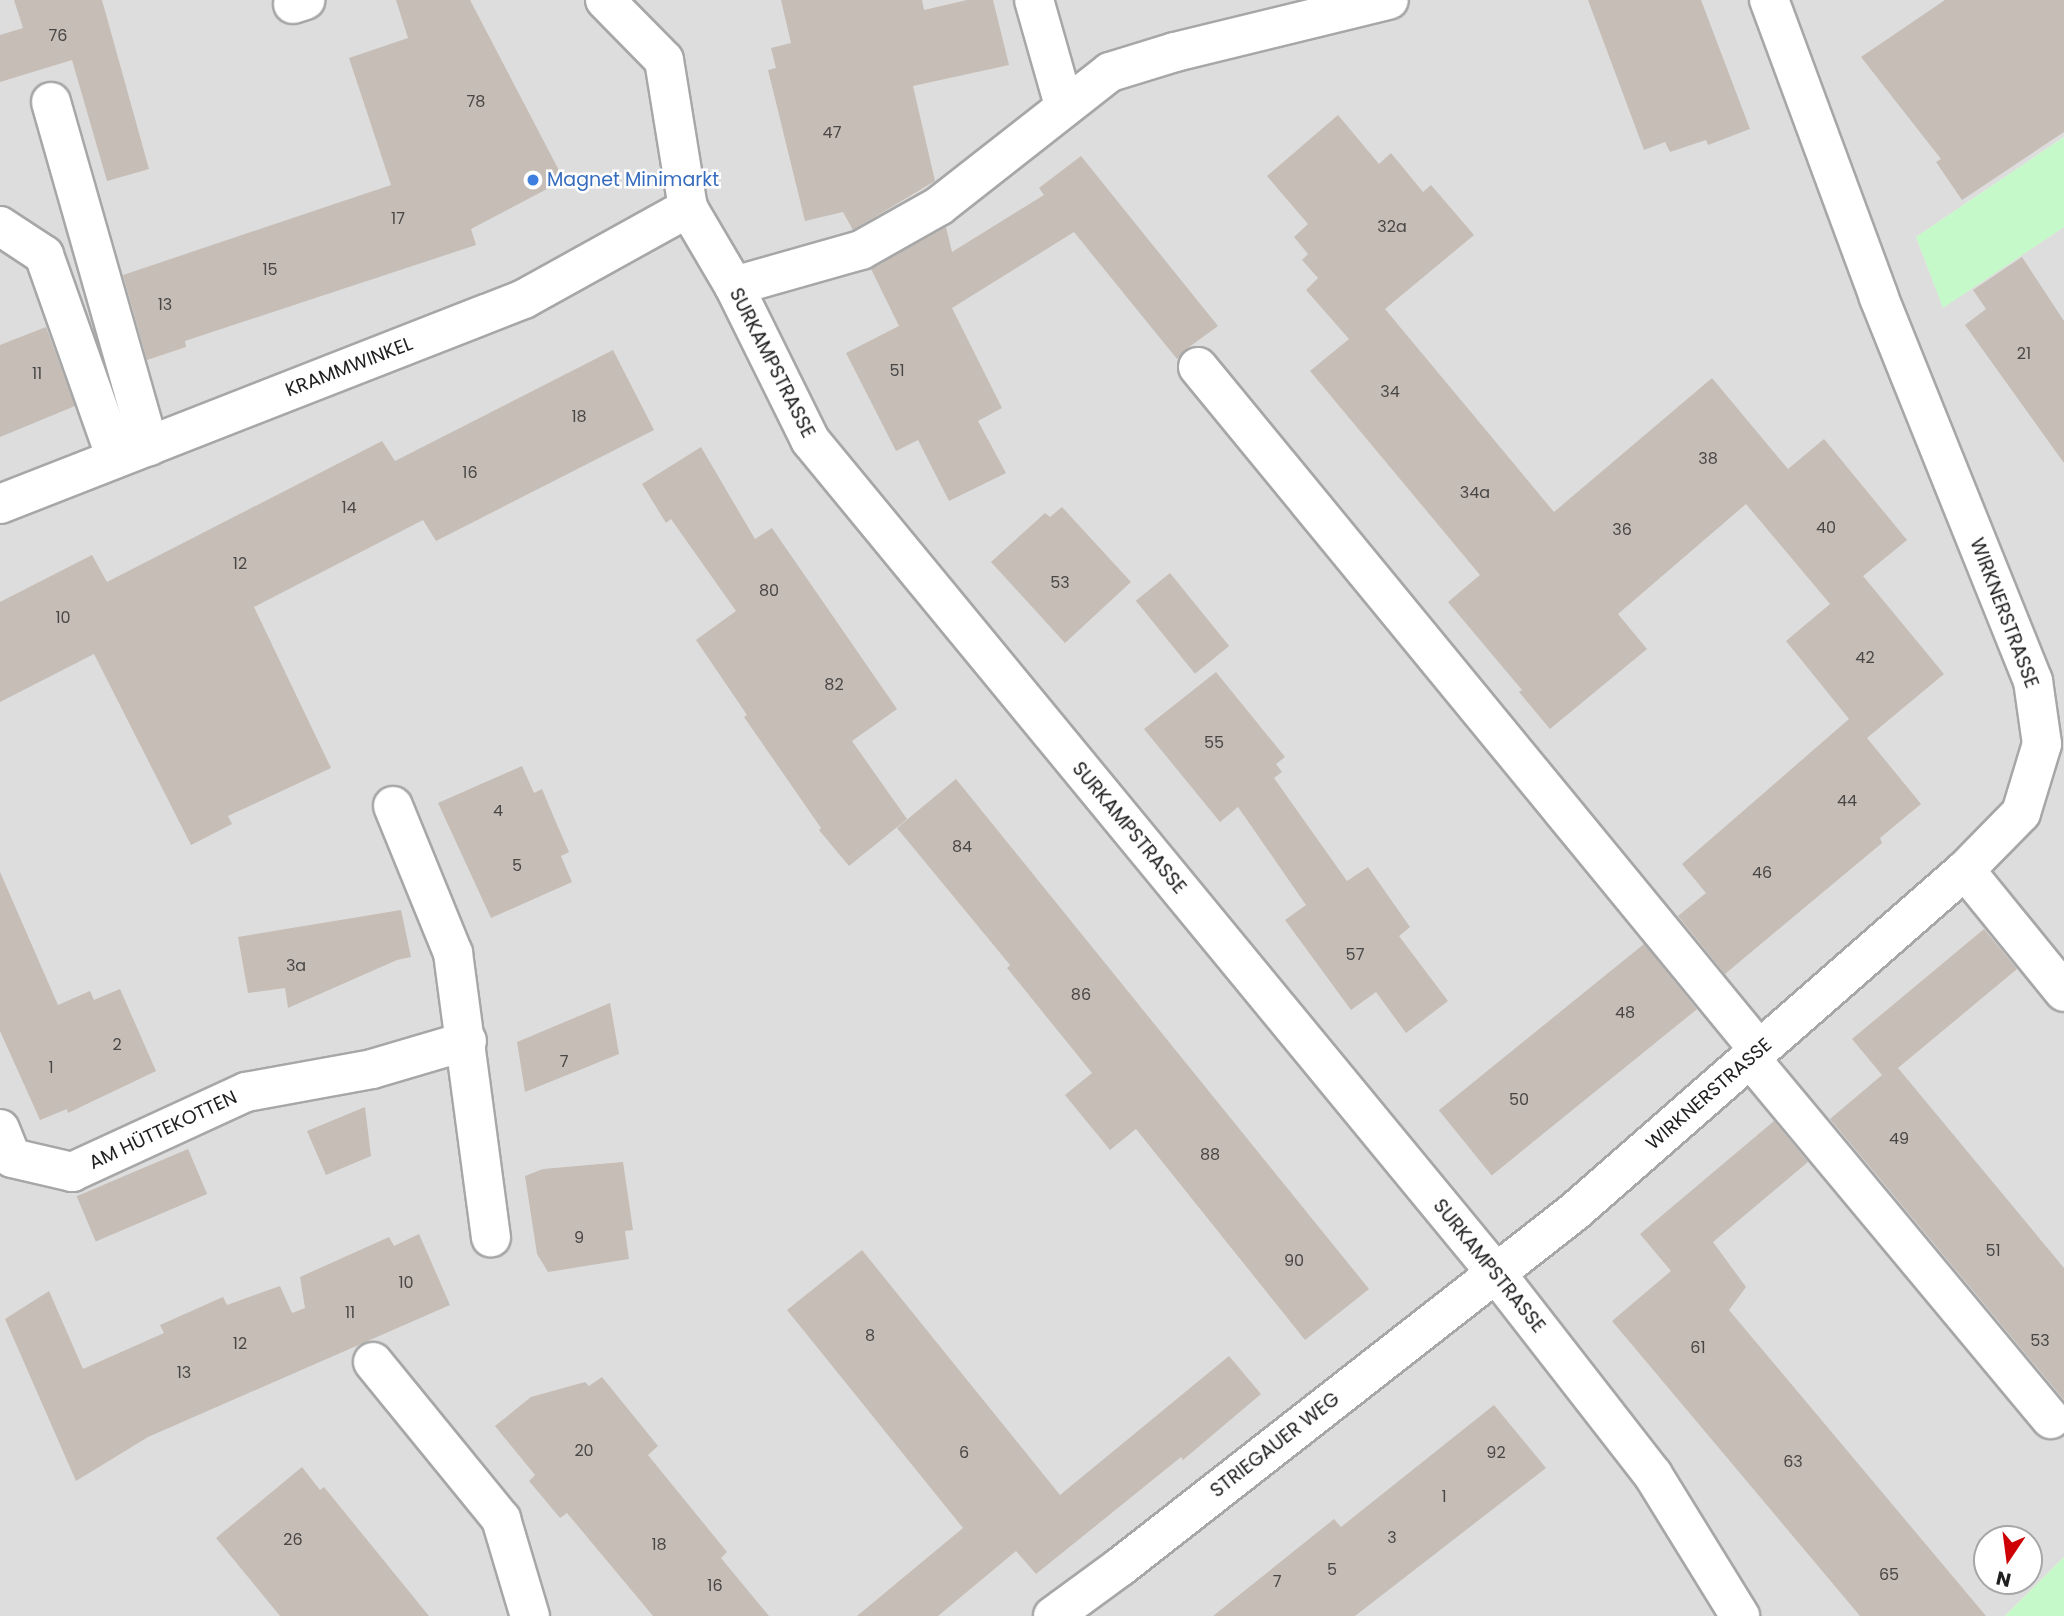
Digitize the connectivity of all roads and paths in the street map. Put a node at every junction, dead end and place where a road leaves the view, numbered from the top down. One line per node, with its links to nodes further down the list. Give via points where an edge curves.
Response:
1 (605, 0): 7 (street, SURKAMPSTRASSE, via 664,60)
2 (1034, 0): 6 (street)
3 (1389, 0): 6 (street, via 1110,72)
4 (1769, 0): 14 (street, WIRKNERSTRASSE, via 1879,297 2033,681 2042,744 2021,813)
5 (51, 102): 11 (street)
6 (1064, 105): 9 (street, via 939,206 861,250)
7 (688, 208): 9 (street, SURKAMPSTRASSE); 11 (street, KRAMMWINKEL, via 524,299)
8 (0, 226): 11 (street, via 44,255)
9 (734, 286): 20 (street, SURKAMPSTRASSE, via 810,440)
10 (1198, 367): 17 (street)
11 (132, 452): 12 (street, KRAMMWINKEL)
12 (0, 504)
13 (393, 806): 16 (street, via 453,953)
14 (1965, 870): 15 (street); 17 (street, WIRKNERSTRASSE)
15 (2064, 992)
16 (467, 1041): 18 (street, AM HÜTTEKOTTEN, via 372,1069 246,1092 72,1172 12,1158); 19 (street)
17 (1754, 1054): 20 (street, WIRKNERSTRASSE, via 1574,1212); 22 (street)
18 (0, 1129)
19 (491, 1237)
20 (1495, 1272): 24 (street, STRIEGAUER WEG); 25 (street, SURKAMPSTRASSE, via 1653,1475)
21 (373, 1362): 23 (street, via 501,1519)
22 (2051, 1419)
23 (530, 1616)
24 (1053, 1616)
25 (1740, 1616)

